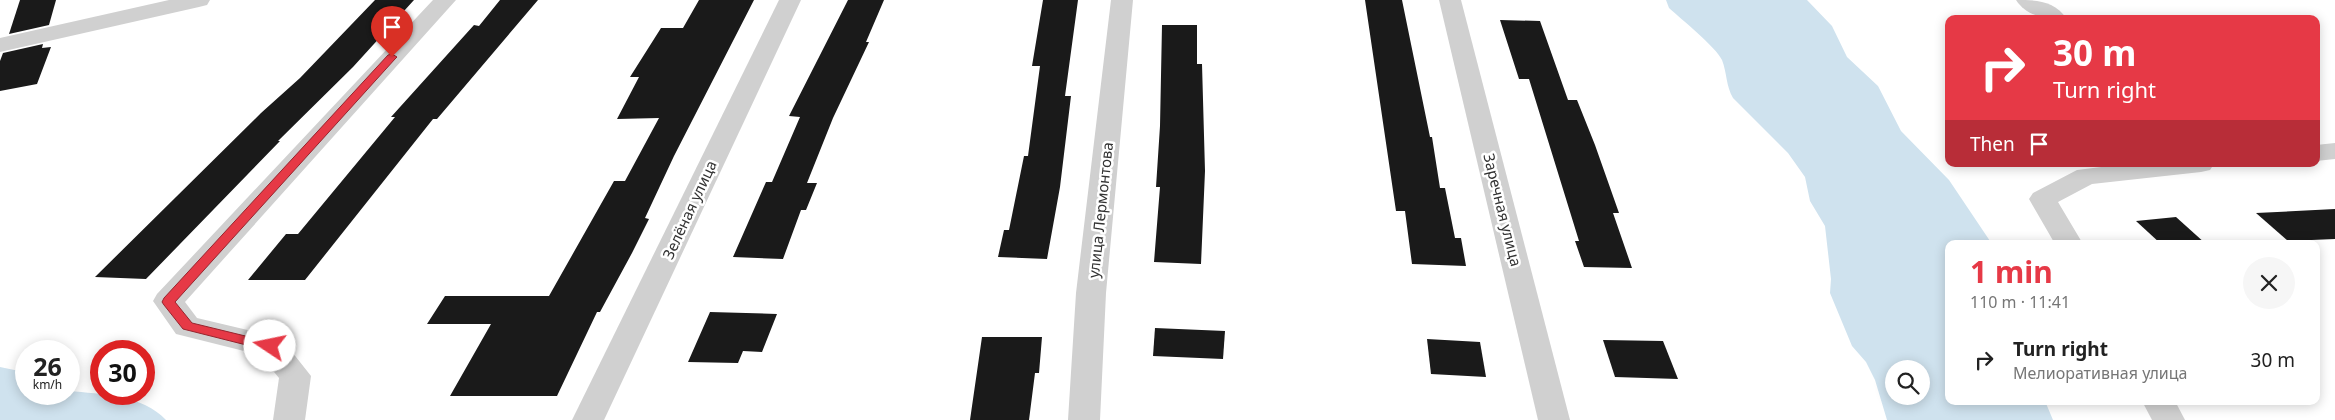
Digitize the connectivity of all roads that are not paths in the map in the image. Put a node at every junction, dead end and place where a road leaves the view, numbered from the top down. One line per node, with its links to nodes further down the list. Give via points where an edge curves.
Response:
1 (199, 0): 8 (street)
2 (444, 0): 14 (street, via 168,302 188,326 270,346 295,376)
3 (790, 0): 15 (street, Зелёная улица)
4 (1122, 0): 16 (street, улица Лермонтова, via 1091,293)
5 (1450, 0): 17 (street, Заречная улица)
6 (2028, 0): 7 (street)
7 (2050, 15)
8 (0, 45)
9 (2335, 151): 10 (street)
10 (2320, 153)
11 (2172, 167): 12 (street, via 2086,176 2043,198)
12 (2067, 240)
13 (2160, 405): 18 (street)
14 (289, 420)
15 (588, 420)
16 (1084, 420)
17 (1554, 420)
18 (2169, 420)

